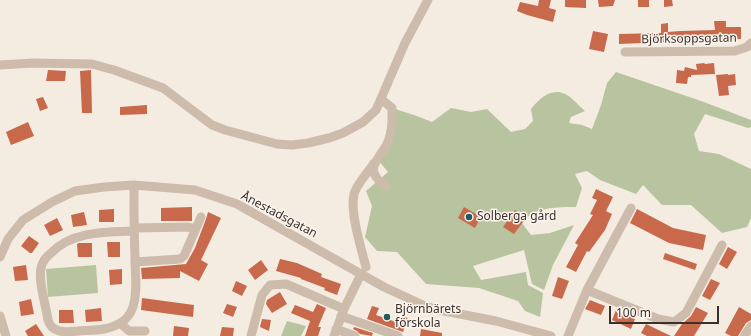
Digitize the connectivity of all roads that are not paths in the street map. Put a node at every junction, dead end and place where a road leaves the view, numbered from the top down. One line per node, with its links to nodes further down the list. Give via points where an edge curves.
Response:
1 (428, 0): 5 (street, via 405,43)
2 (751, 44): 3 (street, Björksoppsgatan, via 735,51)
3 (625, 52)
4 (0, 65): 5 (street, via 92,64 114,70 163,88 212,125 277,144 308,144 343,132 363,122 376,110)
5 (381, 99): 6 (street, via 392,108 392,130 389,141)
6 (374, 163): 8 (street, via 373,173); 16 (street, via 354,194)
7 (134, 185): 11 (street); 14 (street, Ånestadsgatan, via 75,192 52,202 23,220 8,239); 16 (street, Ånestadsgatan, via 195,190 237,204)
8 (386, 186)
9 (631, 208): 17 (street)
10 (201, 217): 12 (street)
11 (134, 230): 12 (street, via 188,227); 15 (street); 20 (street, via 99,233 66,242 54,249 40,270 49,325 53,329 66,332 104,329)
12 (194, 232): 15 (street, via 184,256 180,259)
13 (722, 245): 17 (street, via 686,313 674,322 658,319)
14 (0, 257)
15 (135, 262): 20 (street, via 136,290 132,309)
16 (363, 271): 18 (street); 23 (street, Ånestadsgatan, via 396,293 425,306 496,321)
17 (587, 290): 32 (street)
18 (342, 312): 24 (street); 25 (street); 28 (street, via 286,284 270,285 262,295)
19 (0, 316): 26 (street)
20 (117, 325): 22 (street, via 129,331); 27 (street)
21 (751, 326): 33 (street)
22 (145, 331)
23 (525, 332): 31 (street, Ånestadsgatan)
24 (335, 333): 29 (street)
25 (383, 333): 30 (street)
26 (6, 336)
27 (115, 336)
28 (251, 336)
29 (355, 336)
30 (398, 336)
31 (550, 336)
32 (568, 336)
33 (744, 336)

